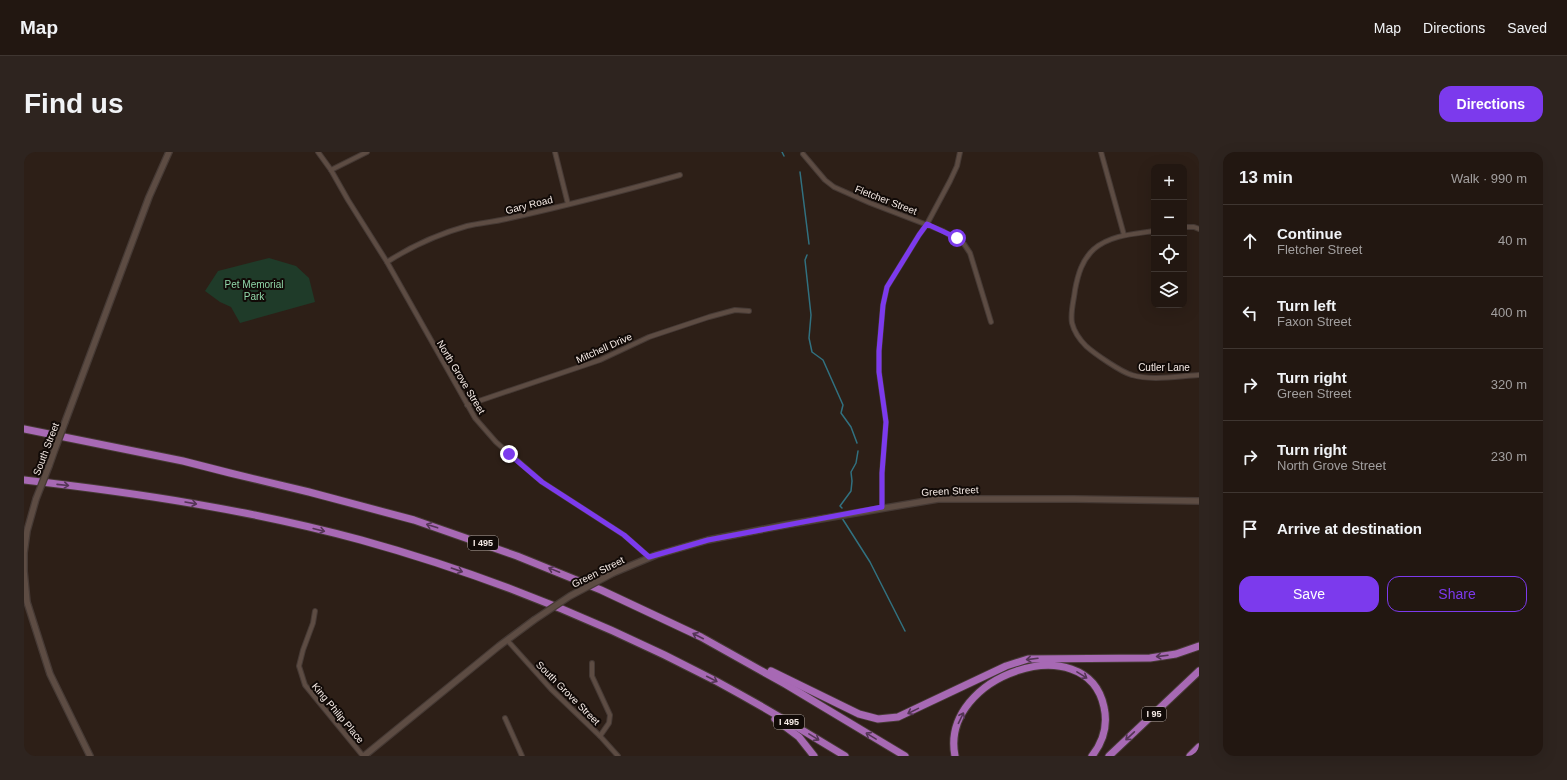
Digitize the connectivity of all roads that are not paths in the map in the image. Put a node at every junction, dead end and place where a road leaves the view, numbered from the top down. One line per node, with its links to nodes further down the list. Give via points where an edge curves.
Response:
1 (169, 152): 36 (main road, South Street, bridge, via 149,197 36,499 24,553 27,602 50,674)
2 (318, 152): 8 (street, North Grove Street)
3 (367, 152): 8 (street)
4 (554, 152): 10 (street)
5 (960, 152): 11 (street, via 950,182)
6 (1101, 152): 15 (street)
7 (803, 154): 11 (street, Fletcher Street, via 834,187)
8 (331, 170): 16 (street, North Grove Street)
9 (680, 175): 10 (street, Gary Road)
10 (568, 204): 16 (street, Gary Road, via 465,227 428,239)
11 (927, 224): 18 (street, Fletcher Street, via 957,238 970,253); 24 (street, via 887,287 883,305 879,351 879,372 886,422)
12 (1187, 227): 13 (street)
13 (1199, 229)
14 (1151, 230): 15 (street, Cutler Lane)
15 (1124, 235): 19 (street, Cutler Lane, via 1108,240 1095,249 1080,267 1072,312 1074,329 1086,346 1133,375)
16 (387, 262): 20 (street, North Grove Street)
17 (749, 310): 20 (street, Mitchell Drive, via 735,310 649,336 600,360)
18 (991, 322)
19 (1199, 375)
20 (467, 405): 25 (street, North Grove Street, via 496,442 515,460 542,482 624,535)
21 (24, 429): 28 (highway, I 495, one-way to 21, via 568,576 414,520 183,461)
22 (24, 480): 32 (highway, I 495, one-way to 32, via 212,506 297,524 395,550 481,578 566,611 650,648)
23 (1199, 501): 24 (main road, Green Street, via 938,499)
24 (882, 507): 25 (main road, Green Street, via 708,540)
25 (649, 557): 27 (main road, Green Street, bridge, via 612,573 566,598)
26 (315, 611): 37 (street, King Philip Place, via 299,666 304,685)
27 (507, 640): 34 (street, South Grove Street, via 551,689); 37 (main road, Green Street)
28 (718, 646): 29 (highway, one-way to 28, via 1176,654 1154,657 1023,660 906,715 882,720 859,714); 42 (highway, I 495, one-way to 28)
29 (1199, 646)
30 (592, 663): 34 (street, via 592,676 610,715 609,723)
31 (1199, 671): 45 (highway, I 95, one-way to 45)
32 (732, 690): 40 (highway, via 796,734); 41 (highway, I 495, one-way to 41)
33 (505, 718): 38 (street)
34 (600, 736): 39 (street, South Grove Street)
35 (1199, 747): 46 (highway)
36 (90, 756)
37 (363, 756)
38 (522, 756)
39 (618, 756)
40 (814, 756)
41 (845, 756)
42 (905, 756)
43 (955, 756): 44 (highway, one-way to 44, via 954,740 958,724 965,709 977,694 992,681 1008,673 1041,666 1078,672 1089,680 1100,694 1105,711 1105,726 1102,740)
44 (1092, 756)
45 (1109, 756)
46 (1190, 756)

